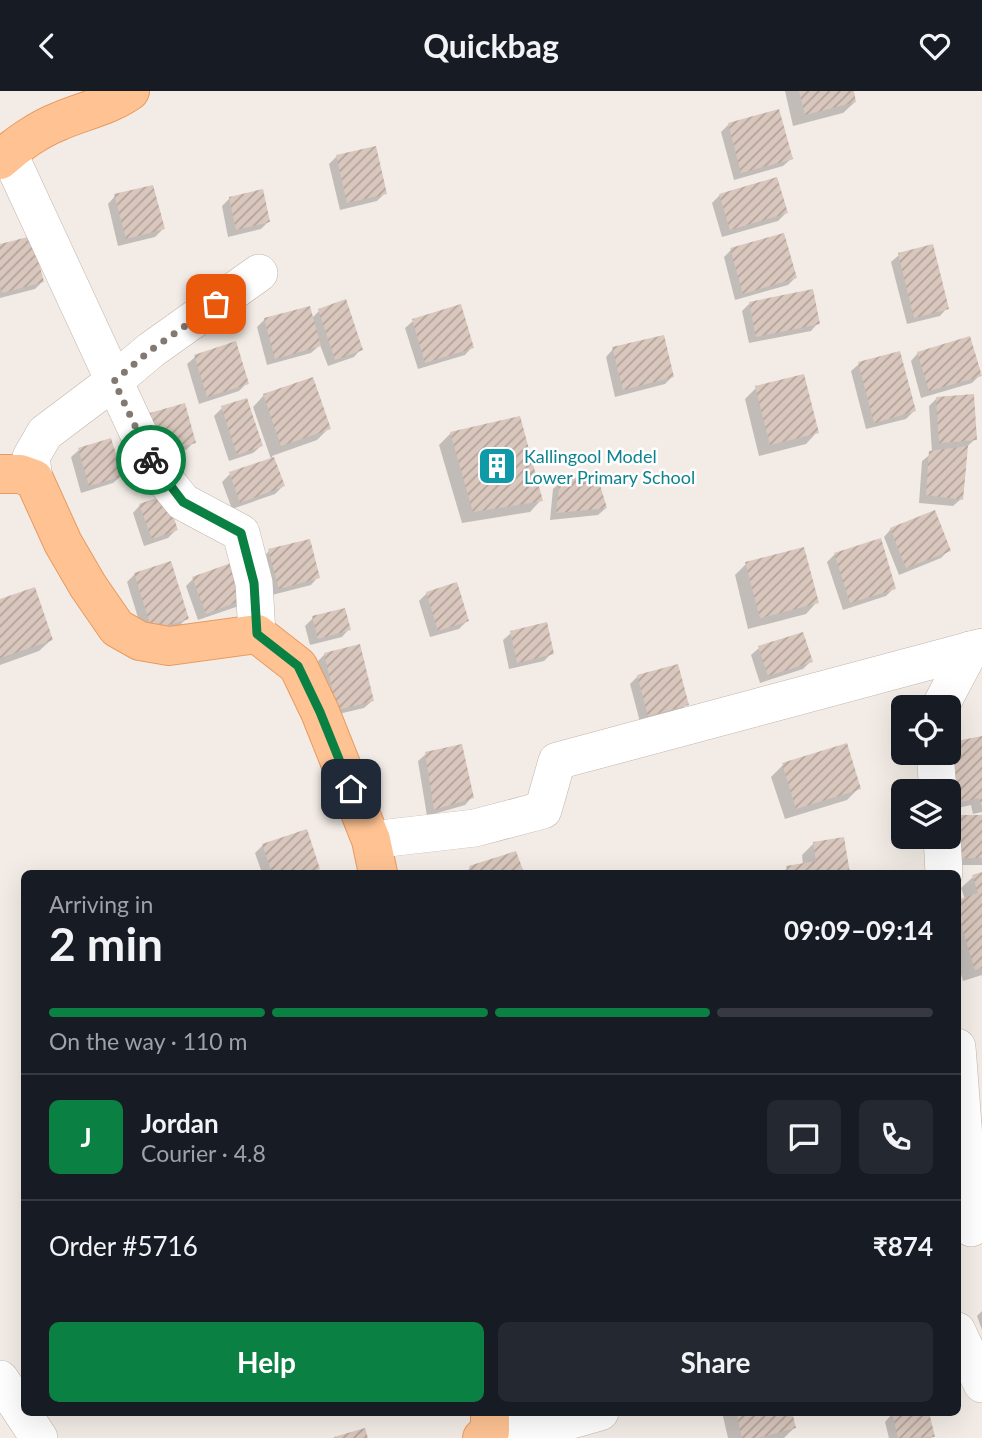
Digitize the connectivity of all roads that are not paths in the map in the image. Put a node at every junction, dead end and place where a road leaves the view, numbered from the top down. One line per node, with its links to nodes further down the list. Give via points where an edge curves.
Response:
1 (130, 91): 2 (main road, via 57,122)
2 (4, 156): 4 (street)
3 (259, 273): 4 (street)
4 (114, 381): 5 (street, via 45,433); 6 (street, via 153,465 183,502 241,533 254,583)
5 (17, 477): 6 (main road, via 117,628 140,641 169,646)
6 (257, 634): 10 (main road, via 298,666)
7 (976, 648): 8 (street); 10 (street, via 557,761 543,810)
8 (947, 695)
9 (943, 849): 11 (street)
10 (374, 857)
11 (944, 870)
12 (961, 1102): 13 (street)
13 (970, 1227)
14 (961, 1339): 16 (street)
15 (0, 1379): 17 (street)
16 (982, 1384)
17 (21, 1411)
18 (24, 1416): 21 (street)
19 (586, 1416): 20 (street)
20 (488, 1430)
21 (39, 1438)

